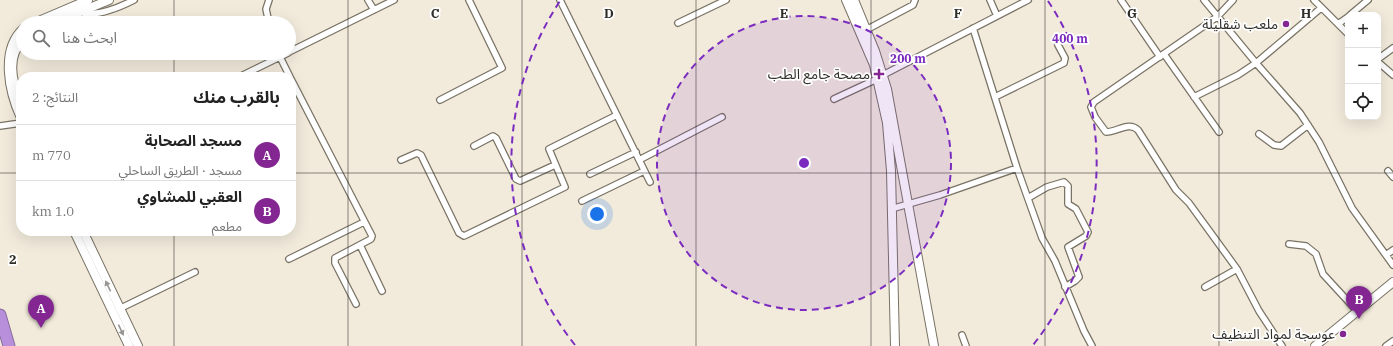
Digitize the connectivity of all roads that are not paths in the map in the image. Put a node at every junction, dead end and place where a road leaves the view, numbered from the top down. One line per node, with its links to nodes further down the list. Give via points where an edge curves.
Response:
1 (88, 0): 24 (street)
2 (108, 0): 22 (street)
3 (134, 0): 22 (street, via 92,14)
4 (269, 0): 26 (street, via 266,9)
5 (368, 0): 21 (street)
6 (394, 0): 21 (street)
7 (469, 0): 55 (street, via 502,68)
8 (560, 0): 57 (street)
9 (726, 0): 30 (street)
10 (846, 0): 49 (street)
11 (854, 0): 33 (street)
12 (916, 0): 33 (street, via 913,5)
13 (990, 0): 27 (street)
14 (1028, 0): 27 (street)
15 (1122, 0): 40 (street)
16 (1204, 0): 28 (street)
17 (1233, 0): 28 (street)
18 (1314, 0): 20 (street)
19 (1368, 0): 23 (street)
20 (1321, 8): 31 (street); 45 (street)
21 (374, 10): 37 (street)
22 (79, 12): 25 (street)
23 (1354, 12)
24 (50, 16)
25 (70, 16)
26 (268, 16)
27 (997, 16): 32 (street)
28 (1217, 17): 40 (street); 45 (street)
29 (1345, 19): 31 (street)
30 (678, 23)
31 (1338, 24): 34 (street)
32 (973, 28): 49 (street); 52 (street)
33 (866, 30): 49 (street)
34 (1345, 31)
35 (16, 35): 56 (street, via 8,45 4,70 7,86)
36 (1058, 45): 52 (street, via 1065,58 1064,63)
37 (296, 48)
38 (1393, 48): 41 (street)
39 (16, 51): 50 (street, via 12,72)
40 (1162, 56): 53 (street); 89 (street, via 1094,102 1092,112 1106,132 1129,126 1138,130 1176,190 1189,203)
41 (1381, 58)
42 (272, 60): 46 (street)
43 (286, 60): 47 (street)
44 (1381, 63): 48 (street)
45 (1256, 64): 53 (street); 60 (street)
46 (249, 72)
47 (289, 72)
48 (1393, 75)
49 (880, 77): 54 (street); 66 (street, via 887,123)
50 (16, 85)
51 (296, 88): 80 (street)
52 (994, 97): 70 (street)
53 (1194, 97): 62 (street)
54 (834, 99)
55 (440, 100)
56 (16, 107)
57 (618, 115): 65 (street); 69 (street, via 550,147 548,150)
58 (722, 117): 68 (street)
59 (16, 124): 61 (street)
60 (1308, 125): 63 (street, via 1281,146 1274,145); 86 (street, via 1352,208)
61 (0, 126)
62 (1219, 132)
63 (1259, 134)
64 (474, 146): 69 (street, via 493,136 496,138 516,179 520,181)
65 (636, 152): 68 (street); 73 (street)
66 (895, 152): 78 (street); 79 (street)
67 (401, 160): 69 (street, via 417,153 421,155 459,233 464,236 565,187)
68 (639, 160): 71 (street)
69 (555, 165)
70 (1017, 168): 76 (street); 78 (street)
71 (644, 171): 75 (street); 77 (street)
72 (1388, 171): 74 (street)
73 (590, 174)
74 (1393, 177)
75 (650, 182)
76 (1028, 198): 92 (street, via 1042,238); 92 (street, via 1047,187 1064,182 1068,186 1068,204 1076,209 1086,226 1086,236 1068,247 1078,277)
77 (582, 201)
78 (908, 204): 79 (street); 105 (street)
79 (891, 209): 104 (street)
80 (364, 222): 84 (street, via 372,239); 87 (street)
81 (76, 236): 102 (street, one-way to 102)
82 (85, 236): 96 (street, one-way to 82)
83 (1289, 244): 97 (street, via 1306,246 1316,254 1323,274)
84 (360, 245): 94 (street); 95 (street, via 336,257 334,261)
85 (1393, 250): 86 (street)
86 (1386, 255): 88 (street)
87 (290, 259)
88 (1393, 265)
89 (1237, 269): 93 (street); 108 (street, via 1259,311)
90 (195, 272): 96 (street)
91 (1393, 282): 97 (street)
92 (1065, 287): 107 (street)
93 (1205, 287)
94 (382, 291)
95 (356, 304)
96 (119, 309): 103 (street)
97 (1358, 311): 109 (street)
98 (0, 315): 101 (highway)
99 (962, 335): 106 (street)
100 (1393, 341): 110 (street)
101 (9, 346)
102 (129, 346)
103 (138, 346)
104 (895, 346)
105 (934, 346)
106 (966, 346)
107 (1092, 346)
108 (1282, 346)
109 (1315, 346)
110 (1386, 346)

